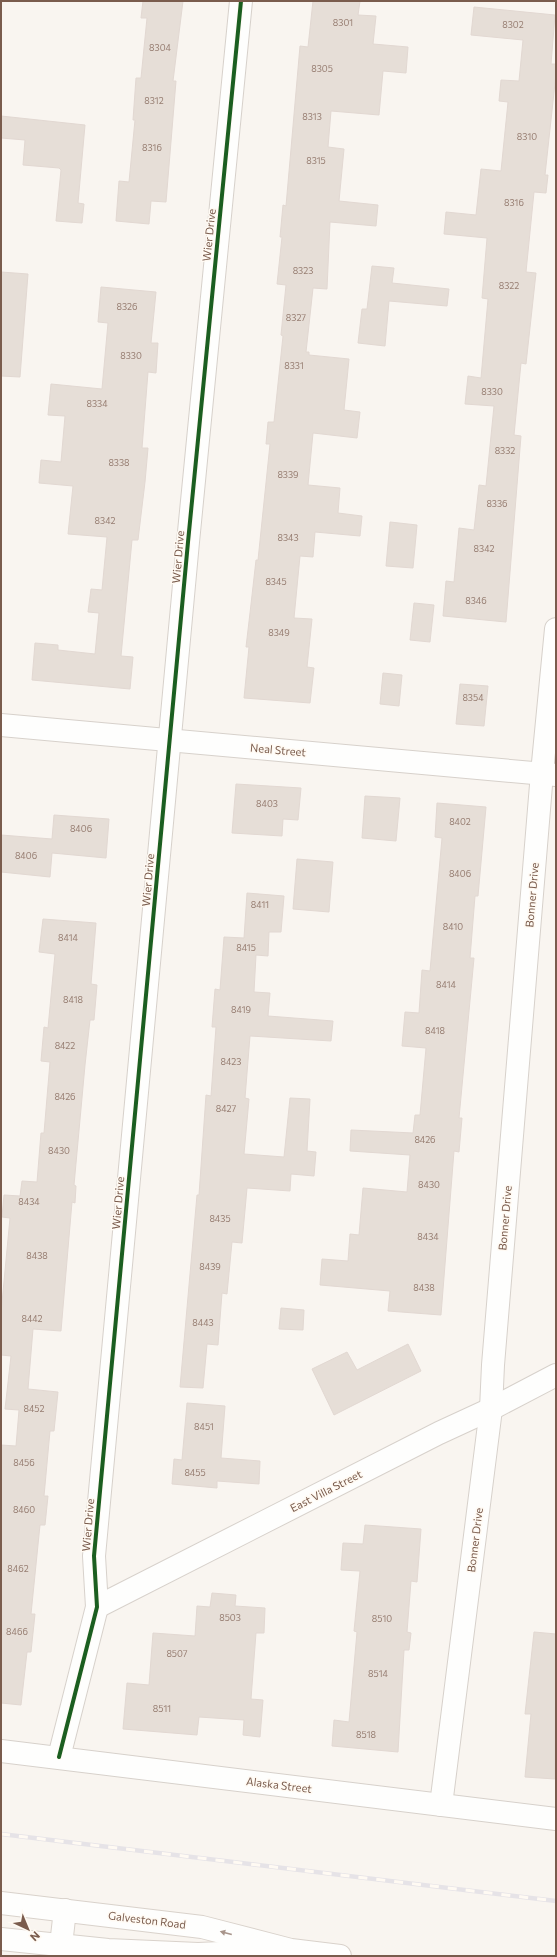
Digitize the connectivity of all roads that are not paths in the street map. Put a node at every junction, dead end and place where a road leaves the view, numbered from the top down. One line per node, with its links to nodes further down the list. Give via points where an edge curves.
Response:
1 (241, 1): 4 (street, Wier Drive)
2 (556, 629): 5 (street, Bonner Drive)
3 (1, 725): 4 (street, Neal Street)
4 (170, 740): 5 (street, Neal Street); 8 (street, Wier Drive, via 94,1556)
5 (549, 774): 7 (street, Bonner Drive, via 493,1365)
6 (556, 1375): 7 (street, East Villa Street)
7 (492, 1409): 8 (street, East Villa Street); 11 (street, Bonner Drive)
8 (97, 1607): 10 (street, Wier Drive)
9 (1, 1751): 10 (street, Alaska Street)
10 (58, 1757): 11 (street, Alaska Street)
11 (441, 1805): 12 (street, Alaska Street)
12 (556, 1819)
13 (1, 1903): 14 (street, Galveston Road)
14 (65, 1910): 16 (street); 17 (street, Galveston Road, one-way to 14, via 202,1926)
15 (1, 1939): 16 (street, Galveston Road)
16 (62, 1945): 17 (street, Galveston Road, via 198,1954)
17 (291, 1950): 18 (street, Galveston Road)
18 (340, 1956)

